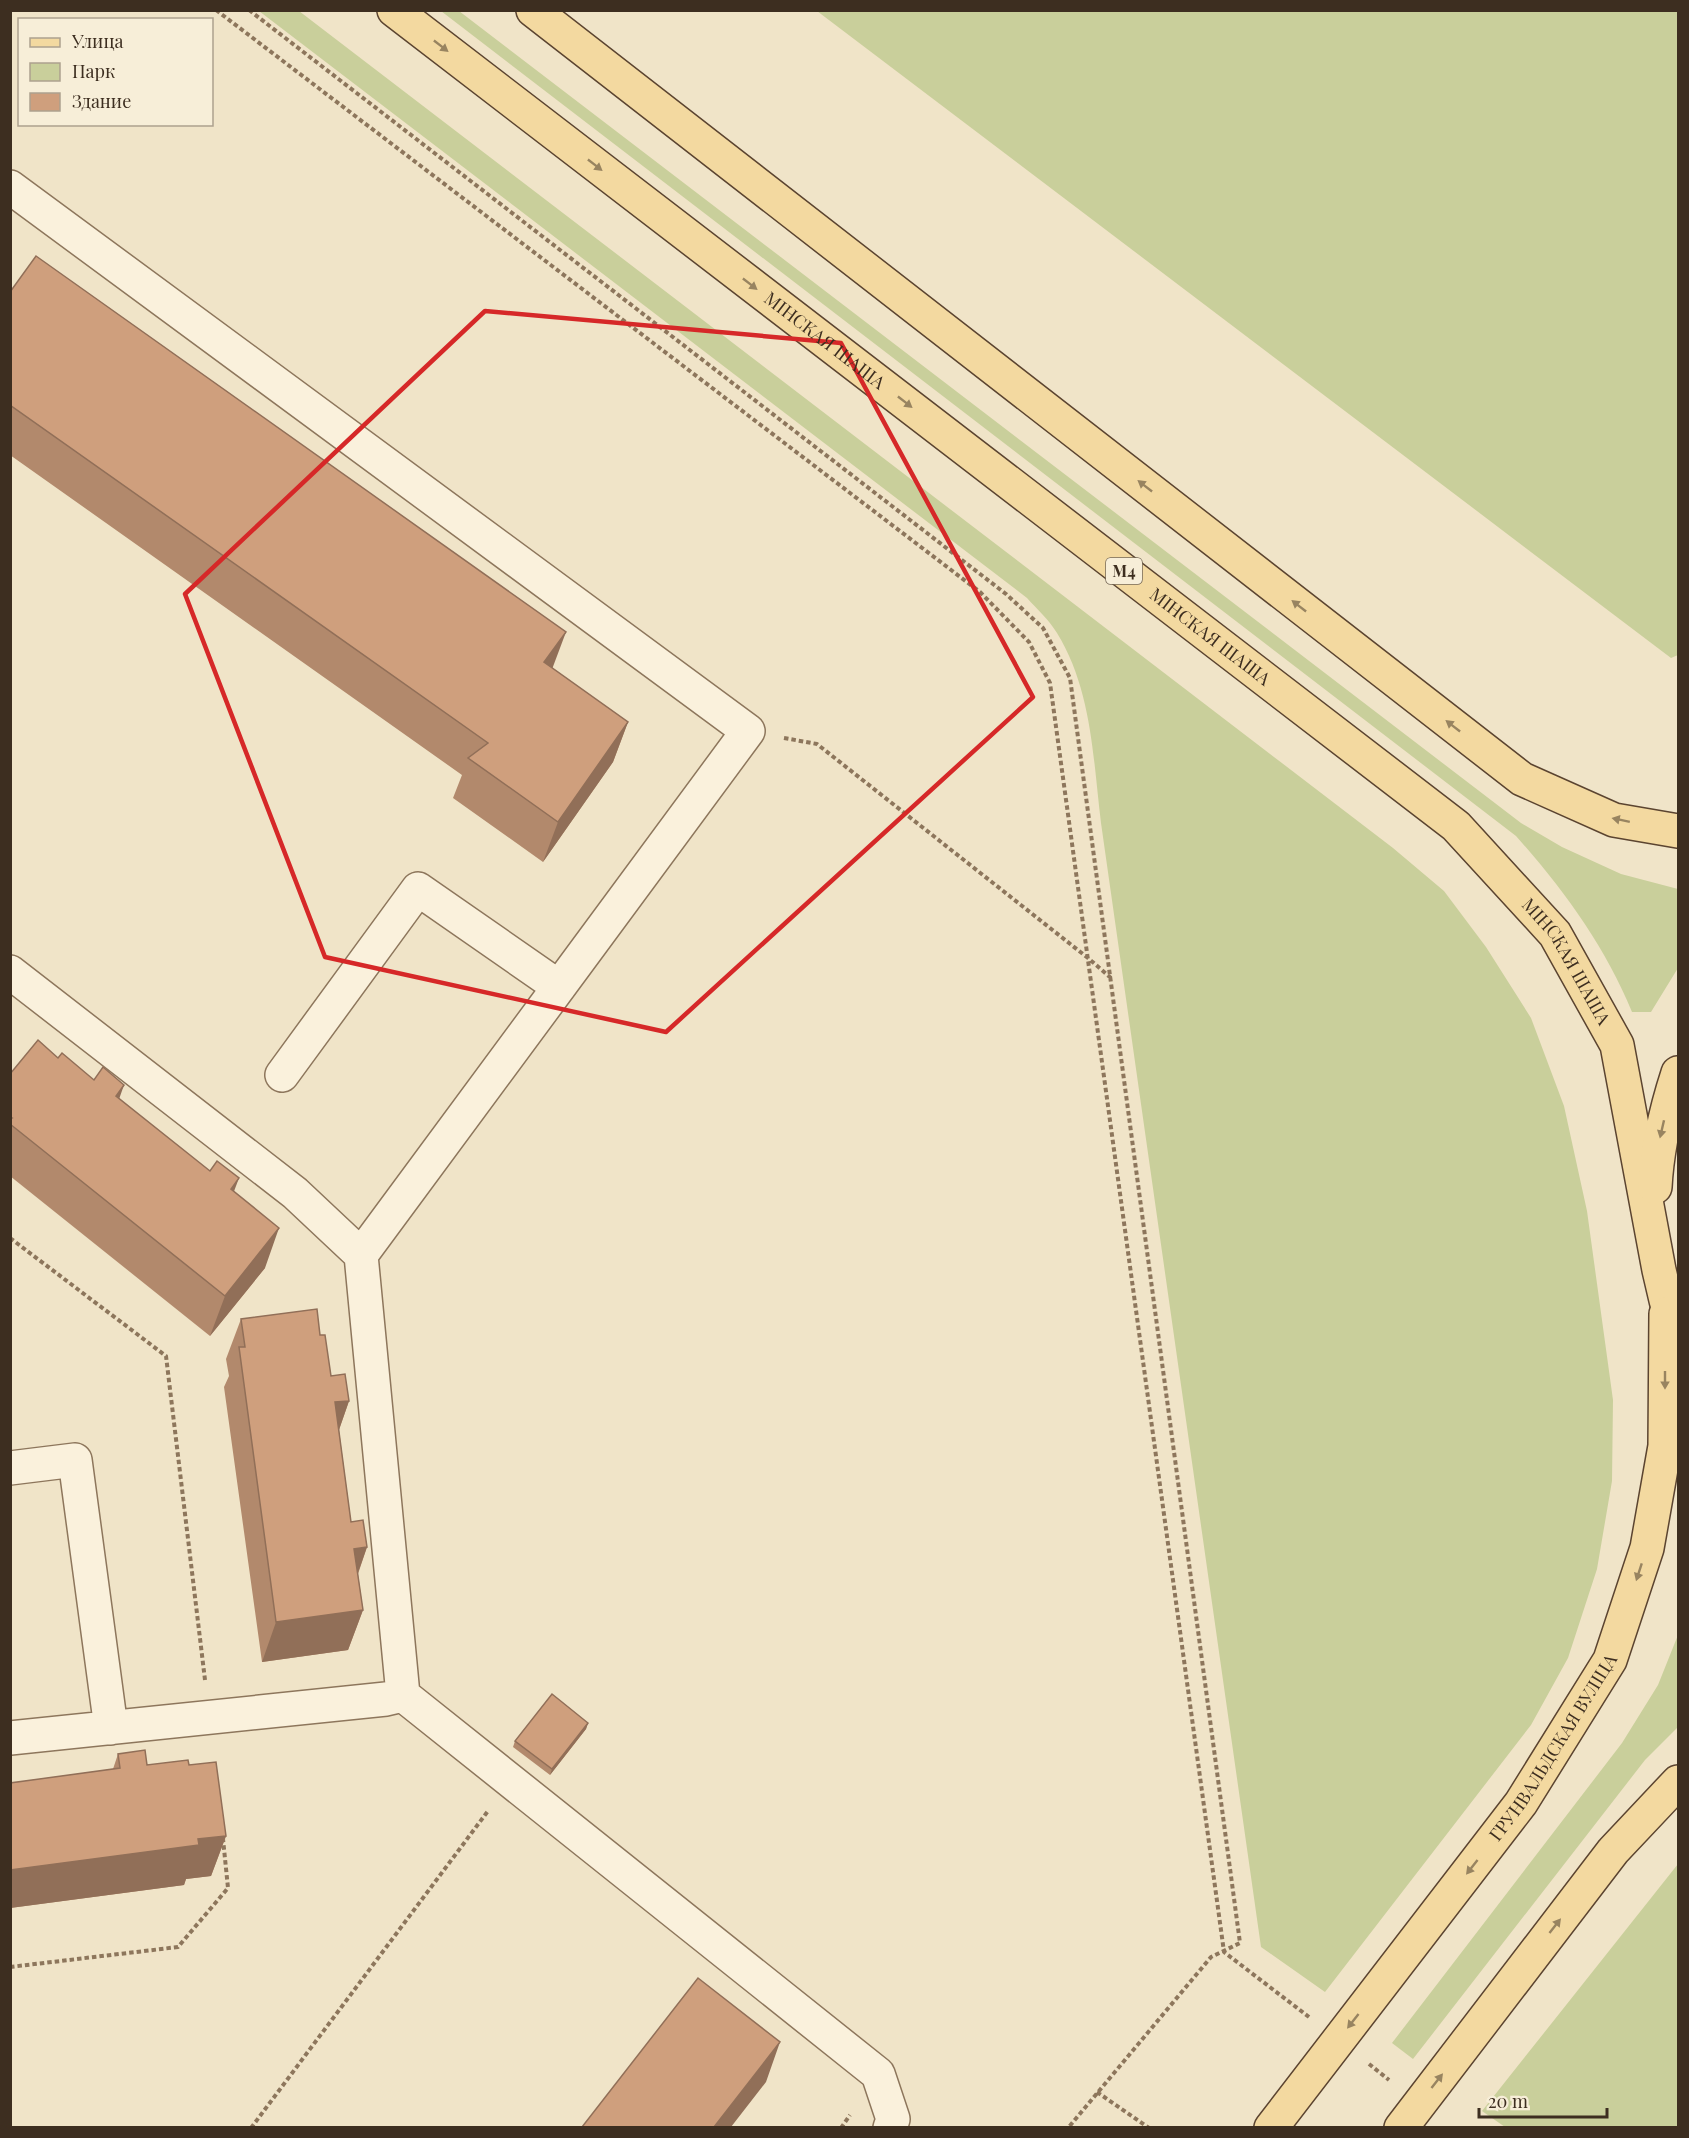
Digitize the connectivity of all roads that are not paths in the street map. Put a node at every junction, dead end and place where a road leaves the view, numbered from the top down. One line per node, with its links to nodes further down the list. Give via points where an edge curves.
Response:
1 (394, 10): 10 (main road, МІНСКАЯ ШАША / М4, one-way to 10, via 1456,826 1555,934 1617,1045)
2 (533, 10): 4 (main road, one-way to 2, via 1614,820 1522,779)
3 (10, 188): 6 (lane, via 748,731)
4 (1678, 831)
5 (10, 972): 9 (lane, via 295,1193)
6 (559, 987): 8 (lane, via 418,889); 9 (lane)
7 (1678, 1073): 10 (main road, М4, one-way to 10, via 1659,1143 1655,1185 1655,1228)
8 (282, 1075)
9 (361, 1255): 13 (lane)
10 (1663, 1285): 11 (main road, МІНСКАЯ ШАША / М4); 19 (main road, ГРУНВАЛЬДСКАЯ ВУЛІЦА, one-way to 19, via 1665,1446 1647,1548 1610,1660 1521,1803)
11 (1678, 1340)
12 (10, 1468): 14 (lane, via 75,1460)
13 (403, 1695): 14 (lane); 18 (lane, via 878,2074 893,2119)
14 (111, 1728): 15 (lane)
15 (10, 1738)
16 (1678, 1782): 17 (main road, one-way to 16, via 1614,1851)
17 (1410, 2116)
18 (890, 2127)
19 (1271, 2127)

